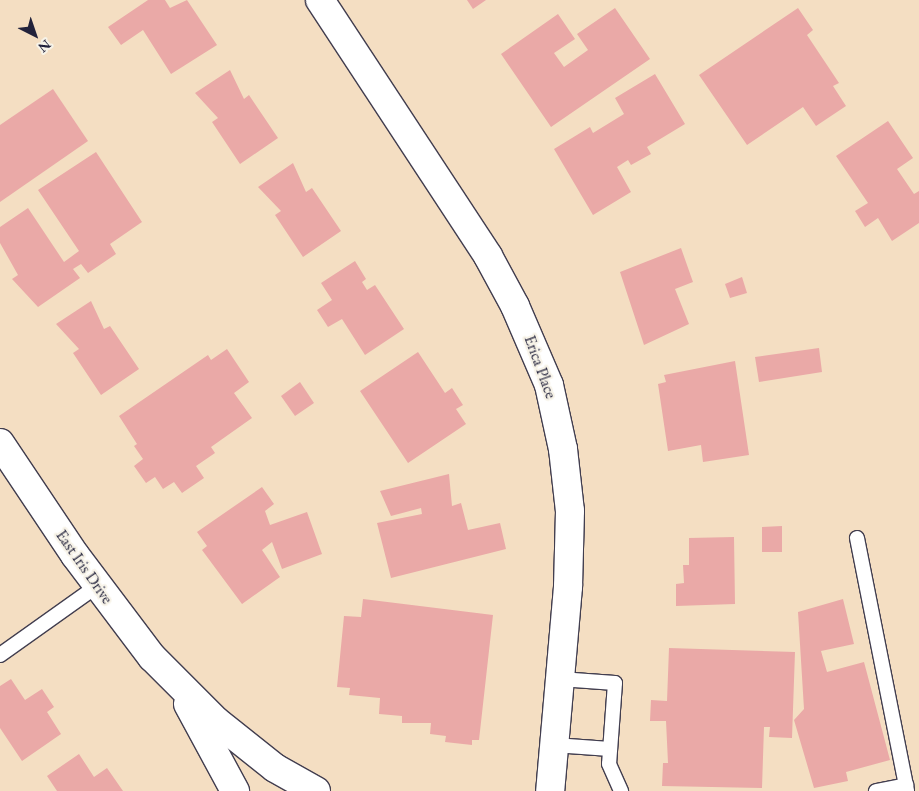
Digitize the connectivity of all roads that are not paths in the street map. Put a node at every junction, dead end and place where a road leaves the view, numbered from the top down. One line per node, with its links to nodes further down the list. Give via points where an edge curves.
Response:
1 (320, 0): 6 (street, Erica Place, via 488,256 516,306 549,385 558,420 570,511)
2 (0, 443): 4 (street, East Iris Drive)
3 (857, 538): 10 (lane)
4 (98, 586): 5 (lane); 7 (street, East Iris Drive)
5 (0, 655)
6 (560, 679): 8 (street, Erica Place); 9 (lane, via 615,683)
7 (177, 684): 11 (street, East Iris Drive); 12 (street, East Iris Drive, via 275,768)
8 (554, 745): 9 (lane); 13 (street, Erica Place)
9 (610, 749): 14 (lane, via 611,774)
10 (907, 788): 15 (lane)
11 (235, 791)
12 (316, 791)
13 (550, 791)
14 (621, 791)
15 (876, 791)

